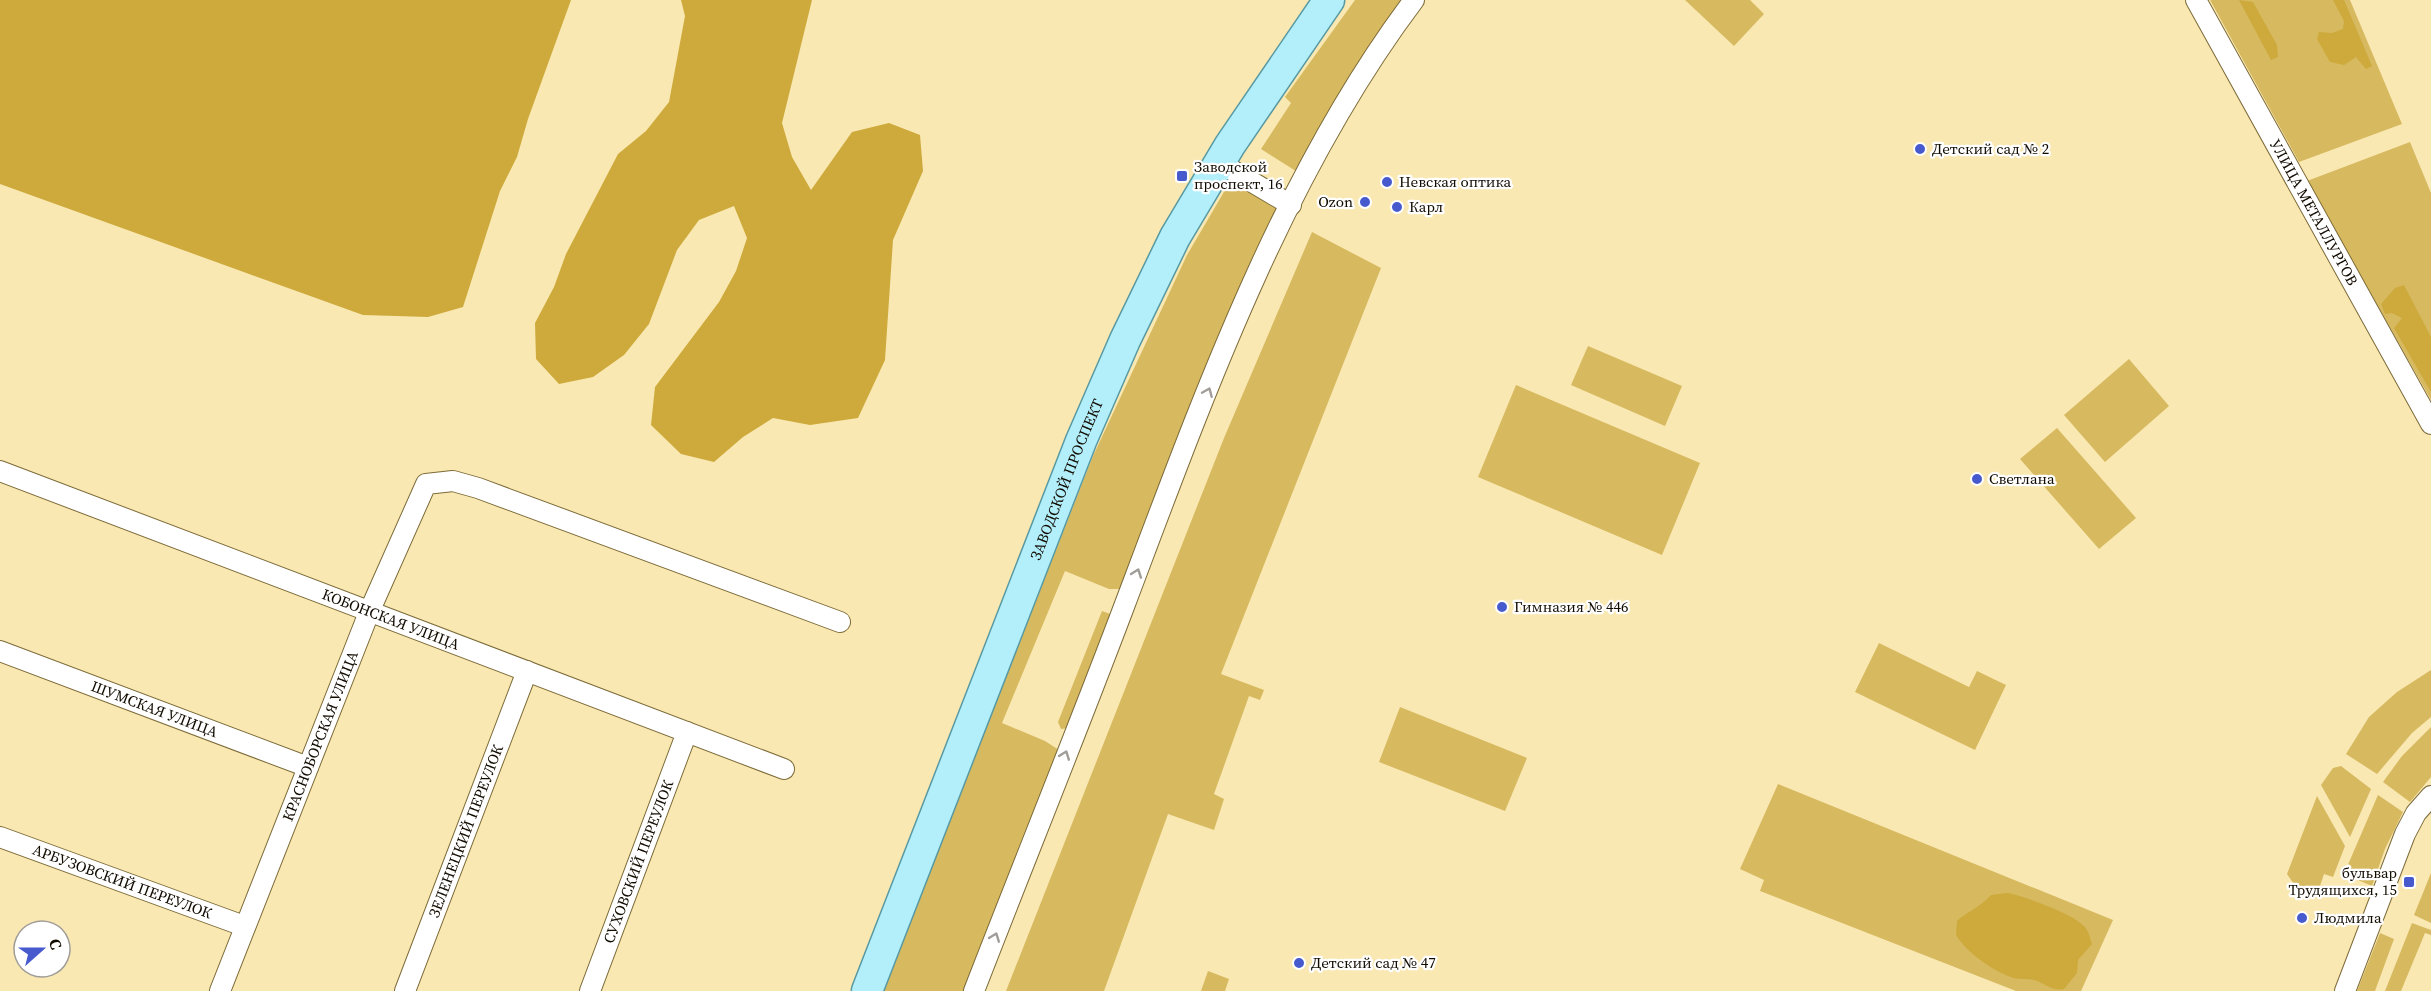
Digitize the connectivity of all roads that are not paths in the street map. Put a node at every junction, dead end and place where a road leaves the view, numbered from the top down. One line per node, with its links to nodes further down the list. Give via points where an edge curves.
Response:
1 (1329, 0): 4 (main road, ЗАВОДСКОЙ ПРОСПЕКТ)
2 (1414, 0): 5 (street, via 1352,88)
3 (2196, 0): 6 (street, УЛИЦА МЕТАЛЛУРГОВ)
4 (1220, 163): 5 (street); 21 (main road, ЗАВОДСКОЙ ПРОСПЕКТ, via 1176,237 1090,421)
5 (1291, 206): 22 (street, one-way to 5, via 1168,488 1254,283)
6 (2431, 424)
7 (0, 471): 8 (street, КОБОНСКАЯ УЛИЦА)
8 (370, 610): 9 (street, КРАСНОБОРСКАЯ УЛИЦА, via 426,484 453,481); 11 (street, КОБОНСКАЯ УЛИЦА); 13 (street, КРАСНОБОРСКАЯ УЛИЦА)
9 (840, 622)
10 (0, 651): 13 (street, ШУМСКАЯ УЛИЦА)
11 (527, 671): 12 (street, КОБОНСКАЯ УЛИЦА); 19 (street, ЗЕЛЕНЕЦКИЙ ПЕРЕУЛОК)
12 (687, 732): 14 (street, КОБОНСКАЯ УЛИЦА); 20 (street, СУХОВСКИЙ ПЕРЕУЛОК)
13 (308, 767): 17 (street, КРАСНОБОРСКАЯ УЛИЦА)
14 (784, 769)
15 (2431, 796): 23 (street, via 2405,834)
16 (0, 837): 17 (street, АРБУЗОВСКИЙ ПЕРЕУЛОК)
17 (244, 926): 18 (street, КРАСНОБОРСКАЯ УЛИЦА)
18 (220, 991)
19 (405, 991)
20 (590, 991)
21 (867, 991)
22 (974, 991)
23 (2345, 991)

